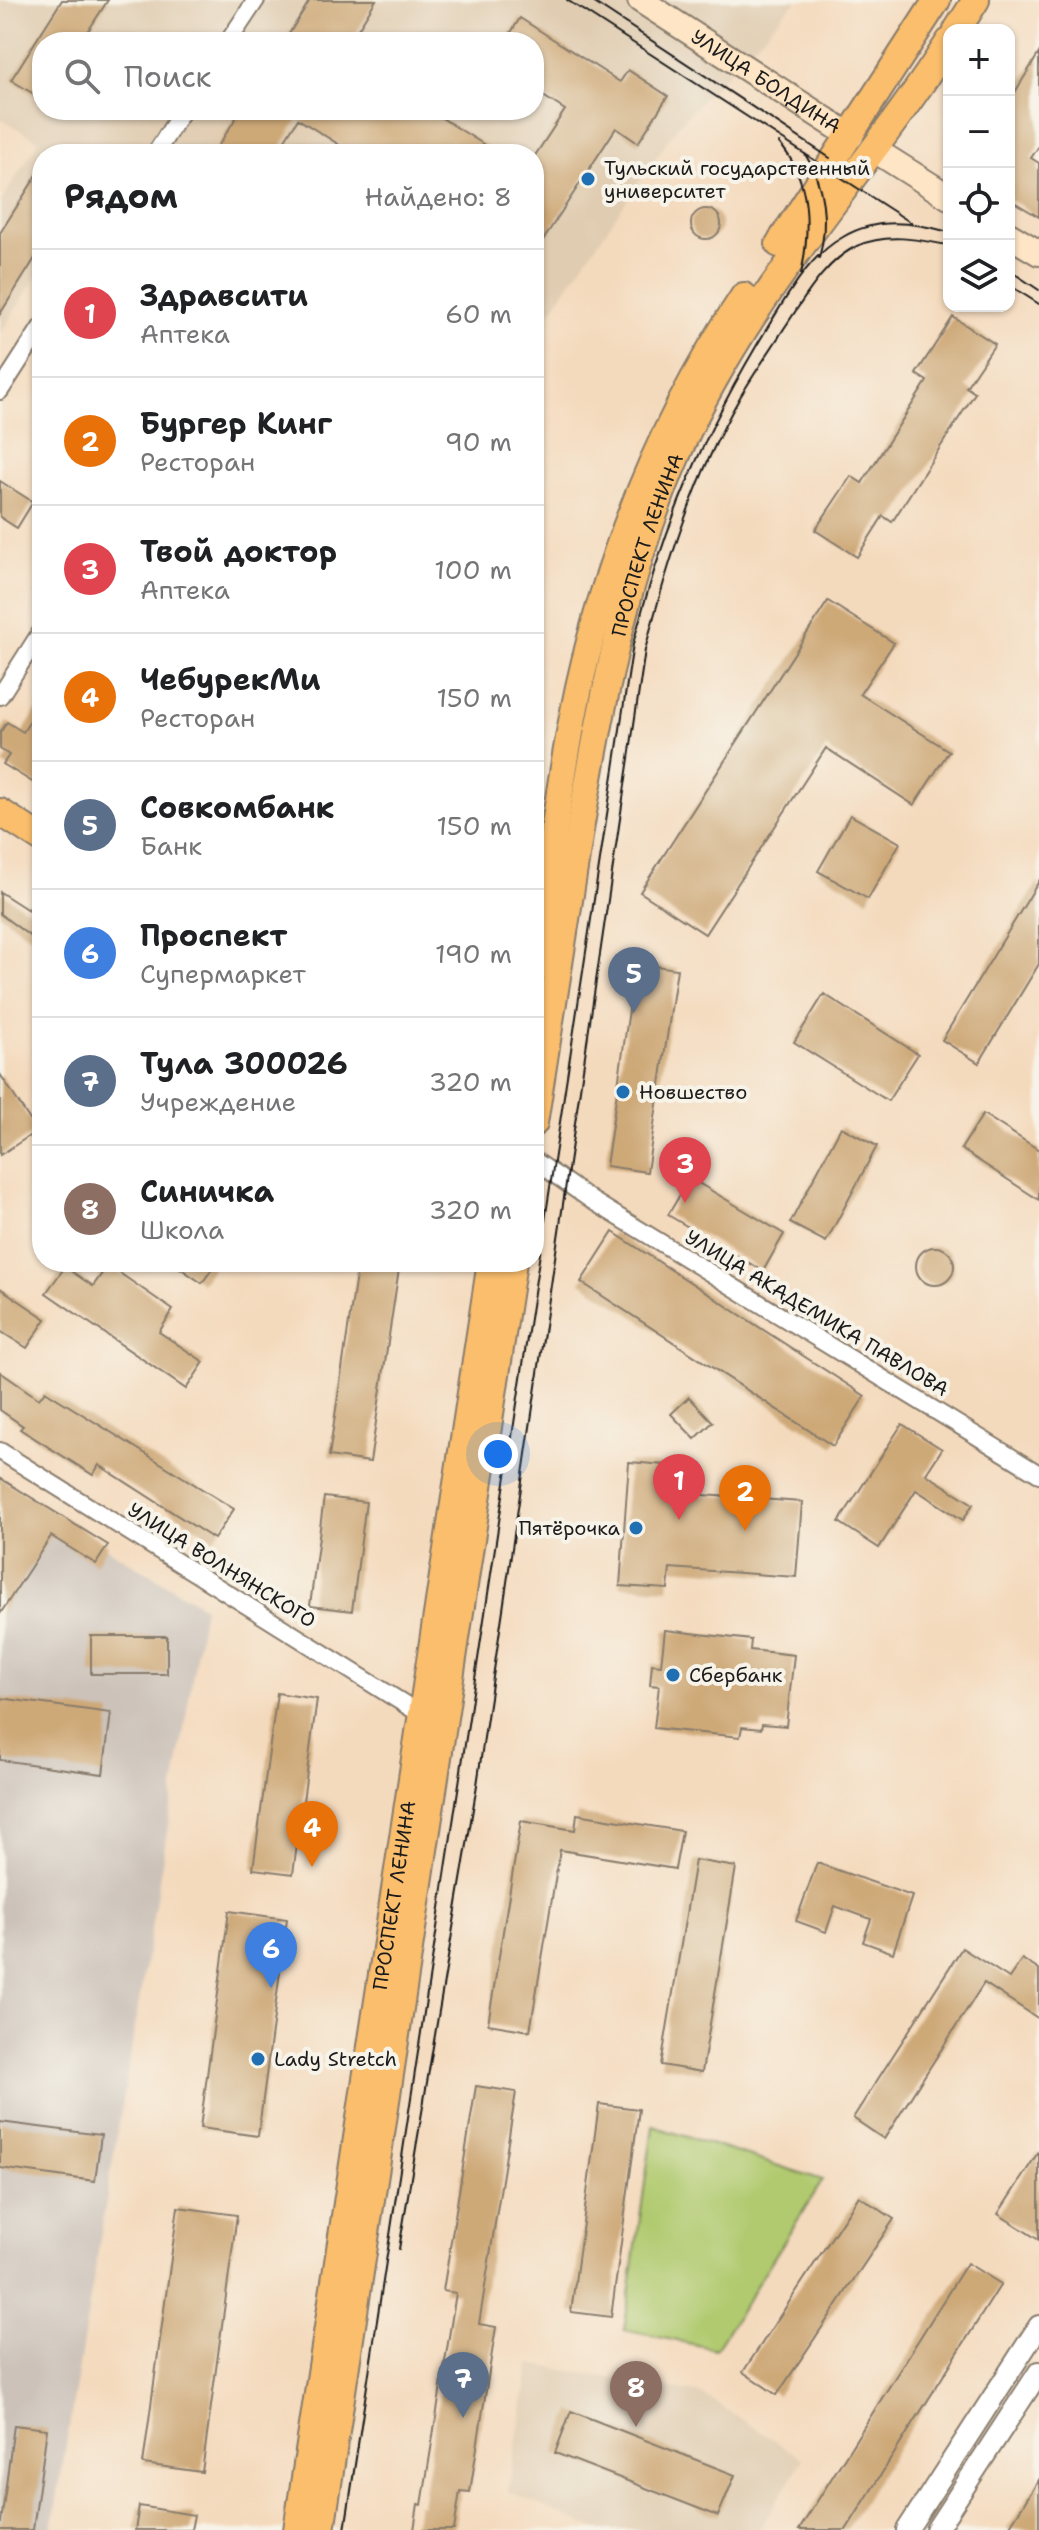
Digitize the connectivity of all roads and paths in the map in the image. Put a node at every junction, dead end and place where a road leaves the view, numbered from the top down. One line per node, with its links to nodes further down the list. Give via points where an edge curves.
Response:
1 (256, 0): 6 (street)
2 (640, 0): 9 (main road, УЛИЦА БОЛДИНА)
3 (937, 0): 9 (main road, ПРОСПЕКТ ЛЕНИНА)
4 (976, 0): 5 (main road)
5 (961, 24)
6 (235, 32)
7 (943, 51): 9 (main road, ПРОСПЕКТ ЛЕНИНА, via 910,103)
8 (177, 120): 10 (street)
9 (862, 142): 11 (main road, УЛИЦА БОЛДИНА); 20 (main road, ПРОСПЕКТ ЛЕНИНА, via 731,316 667,425 596,621 579,688); 21 (main road, ПРОСПЕКТ ЛЕНИНА, via 744,329 689,428 651,522 616,636)
10 (161, 144)
11 (943, 193)
12 (1015, 239): 13 (main road)
13 (1039, 253)
14 (32, 341): 15 (street)
15 (0, 391)
16 (32, 646): 17 (street)
17 (0, 696)
18 (0, 812): 19 (main road)
19 (32, 833)
20 (544, 905)
21 (544, 1060)
22 (544, 1167): 26 (street, УЛИЦА АКАДЕМИКА ПАВЛОВА)
23 (489, 1272): 27 (main road, ПРОСПЕКТ ЛЕНИНА)
24 (511, 1272): 31 (main road, ПРОСПЕКТ ЛЕНИНА)
25 (0, 1451): 27 (street, УЛИЦА ВОЛНЯНСКОГО)
26 (1039, 1474)
27 (422, 1715): 30 (main road, ПРОСПЕКТ ЛЕНИНА)
28 (1039, 2326): 32 (street)
29 (1039, 2372): 33 (street)
30 (297, 2530)
31 (321, 2530)
32 (907, 2530)
33 (936, 2530)

